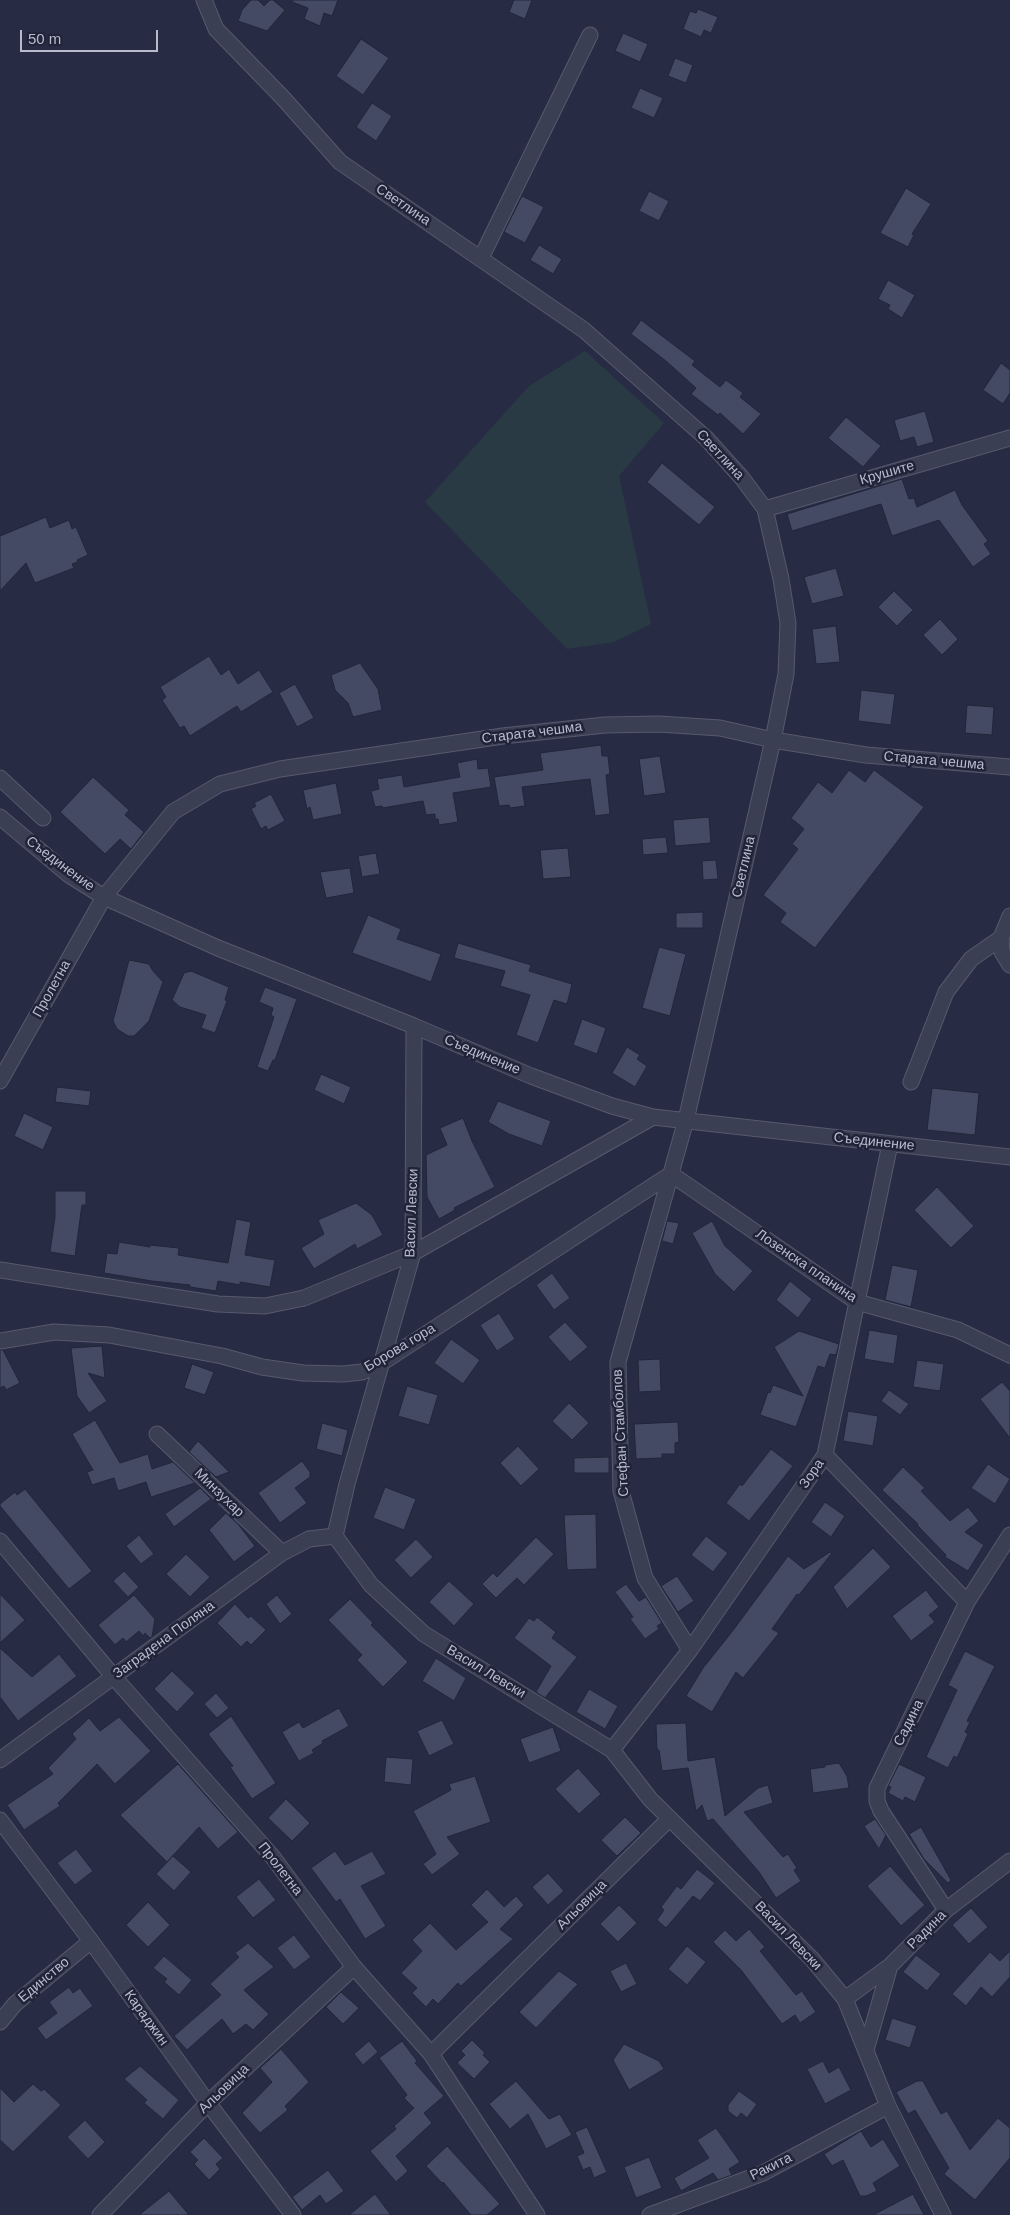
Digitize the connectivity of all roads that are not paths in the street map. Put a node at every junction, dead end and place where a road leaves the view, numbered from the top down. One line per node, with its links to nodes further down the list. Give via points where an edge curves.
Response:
1 (204, 0): 3 (street, Светлина, via 216,29 340,162)
2 (590, 35): 3 (street)
3 (480, 258): 5 (street, Светлина, via 584,330 706,438)
4 (1010, 438): 5 (street, Крушите)
5 (765, 508): 6 (street, Светлина, via 782,579 788,623 786,674)
6 (773, 740): 7 (street, Старата чешма, via 866,755); 11 (street, Старата чешма, via 720,728 605,725 503,736 280,769 220,784 172,812); 19 (street, Светлина)
7 (1010, 766)
8 (0, 778): 10 (street)
9 (0, 817): 11 (street, Съединение, via 69,875)
10 (43, 818)
11 (104, 897): 15 (street, Съединение, via 218,948); 16 (street, Пролетна)
12 (1010, 916): 13 (street)
13 (1001, 938): 14 (street, via 1002,952); 17 (street, via 971,959 946,992)
14 (1010, 965)
15 (414, 1026): 18 (street, Съединение, via 531,1076 612,1106); 23 (street, Васил Левски)
16 (0, 1082)
17 (912, 1082)
18 (653, 1117): 19 (street, Съединение); 23 (street)
19 (686, 1120): 20 (street, Съединение); 22 (street, Стефан Стамболов)
20 (890, 1144): 21 (street, Съединение); 25 (street, Зора)
21 (1010, 1157)
22 (671, 1174): 25 (street, Лозенска планина); 28 (street, Борова гора); 36 (street, Стефан Стамболов, via 618,1362 621,1491 645,1578)
23 (413, 1253): 24 (street, via 304,1298 265,1306 218,1304); 28 (street, Васил Левски)
24 (0, 1270)
25 (857, 1302): 27 (street, Лозенска планина, via 958,1330); 30 (street, Зора)
26 (0, 1341): 28 (street, Борова гора, via 54,1332 109,1335 303,1373 362,1372)
27 (1010, 1355)
28 (380, 1364): 32 (street, Васил Левски)
29 (157, 1434): 34 (street, Минзухар)
30 (825, 1455): 35 (street); 36 (street, Зора)
31 (1010, 1534): 35 (street, Садина)
32 (335, 1536): 34 (street, Заградена Поляна, via 309,1539); 38 (street, Васил Левски, via 371,1585 424,1634)
33 (0, 1541): 37 (street, Пролетна)
34 (282, 1553): 37 (street, Заградена Поляна)
35 (967, 1602): 43 (street, Садина, via 877,1788 881,1811)
36 (690, 1650): 38 (street, Зора)
37 (114, 1677): 39 (street, Заградена Поляна); 46 (street, Пролетна, via 272,1856)
38 (612, 1750): 40 (street, Васил Левски)
39 (0, 1760)
40 (670, 1819): 47 (street, Васил Левски, via 812,1960); 50 (street, Альовица)
41 (0, 1820): 44 (street, Караджин)
42 (1010, 1861): 43 (street, Радина)
43 (946, 1910): 45 (street, Радина)
44 (91, 1941): 48 (street, Единство, via 15,2004); 51 (street, Караджин)
45 (890, 1966): 47 (street, Радина); 49 (street)
46 (354, 1967): 50 (street, Пролетна); 51 (street, Альовица)
47 (845, 2000): 49 (street, Васил Левски)
48 (0, 2022)
49 (866, 2050): 52 (street, Васил Левски)
50 (431, 2054): 55 (street, Пролетна)
51 (208, 2103): 53 (street, Альовица); 54 (street, Караджин)
52 (888, 2106): 56 (street, Ракита, via 762,2173); 57 (street, Васил Левски)
53 (100, 2215)
54 (293, 2215)
55 (537, 2215)
56 (650, 2215)
57 (943, 2215)

